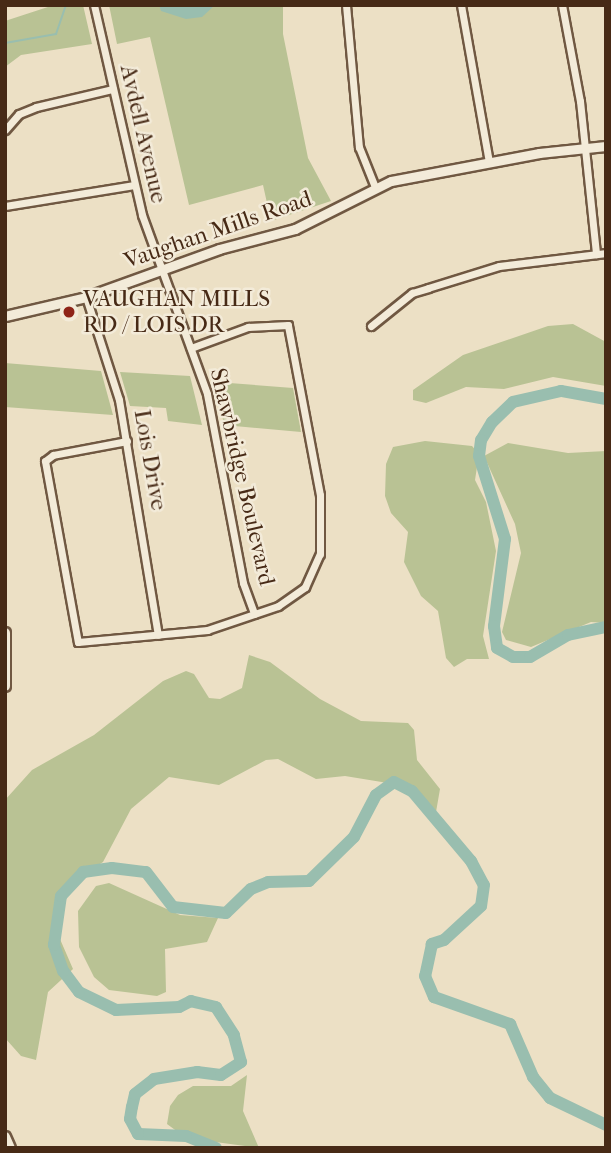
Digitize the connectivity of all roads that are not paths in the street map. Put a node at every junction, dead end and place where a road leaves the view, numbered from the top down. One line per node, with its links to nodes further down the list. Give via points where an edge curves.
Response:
1 (94, 5): 5 (street, Avdell Avenue)
2 (346, 5): 11 (street, via 359,148)
3 (461, 5): 9 (street)
4 (562, 5): 8 (street)
5 (113, 89): 6 (street, via 36,107 19,114); 10 (street, Avdell Avenue)
6 (5, 130)
7 (606, 146): 8 (street, Vaughan Mills Road)
8 (585, 148): 9 (street, Vaughan Mills Road); 14 (street)
9 (489, 162): 11 (street, Vaughan Mills Road)
10 (134, 185): 12 (street); 15 (street, Avdell Avenue)
11 (375, 187): 15 (street, Vaughan Mills Road, via 303,226)
12 (5, 206)
13 (606, 253): 14 (street)
14 (596, 254): 18 (street, via 499,266 412,293)
15 (162, 270): 16 (street, Vaughan Mills Road); 19 (street, Shawbridge Boulevard)
16 (86, 297): 17 (street, Vaughan Mills Road); 20 (street, Lois Drive, via 119,400)
17 (5, 316)
18 (371, 326)
19 (191, 348): 21 (street, Shawbridge Boulevard, via 207,394 243,583); 21 (street, via 258,325 279,322 290,330 318,483 320,554 301,591)
20 (127, 441): 23 (street, Lois Drive); 23 (street, via 53,455 44,466 78,642)
21 (254, 614): 23 (street, via 207,630)
22 (5, 633): 24 (main road)
23 (158, 635)
24 (5, 686)
25 (5, 1137): 26 (main road)
26 (10, 1148)

